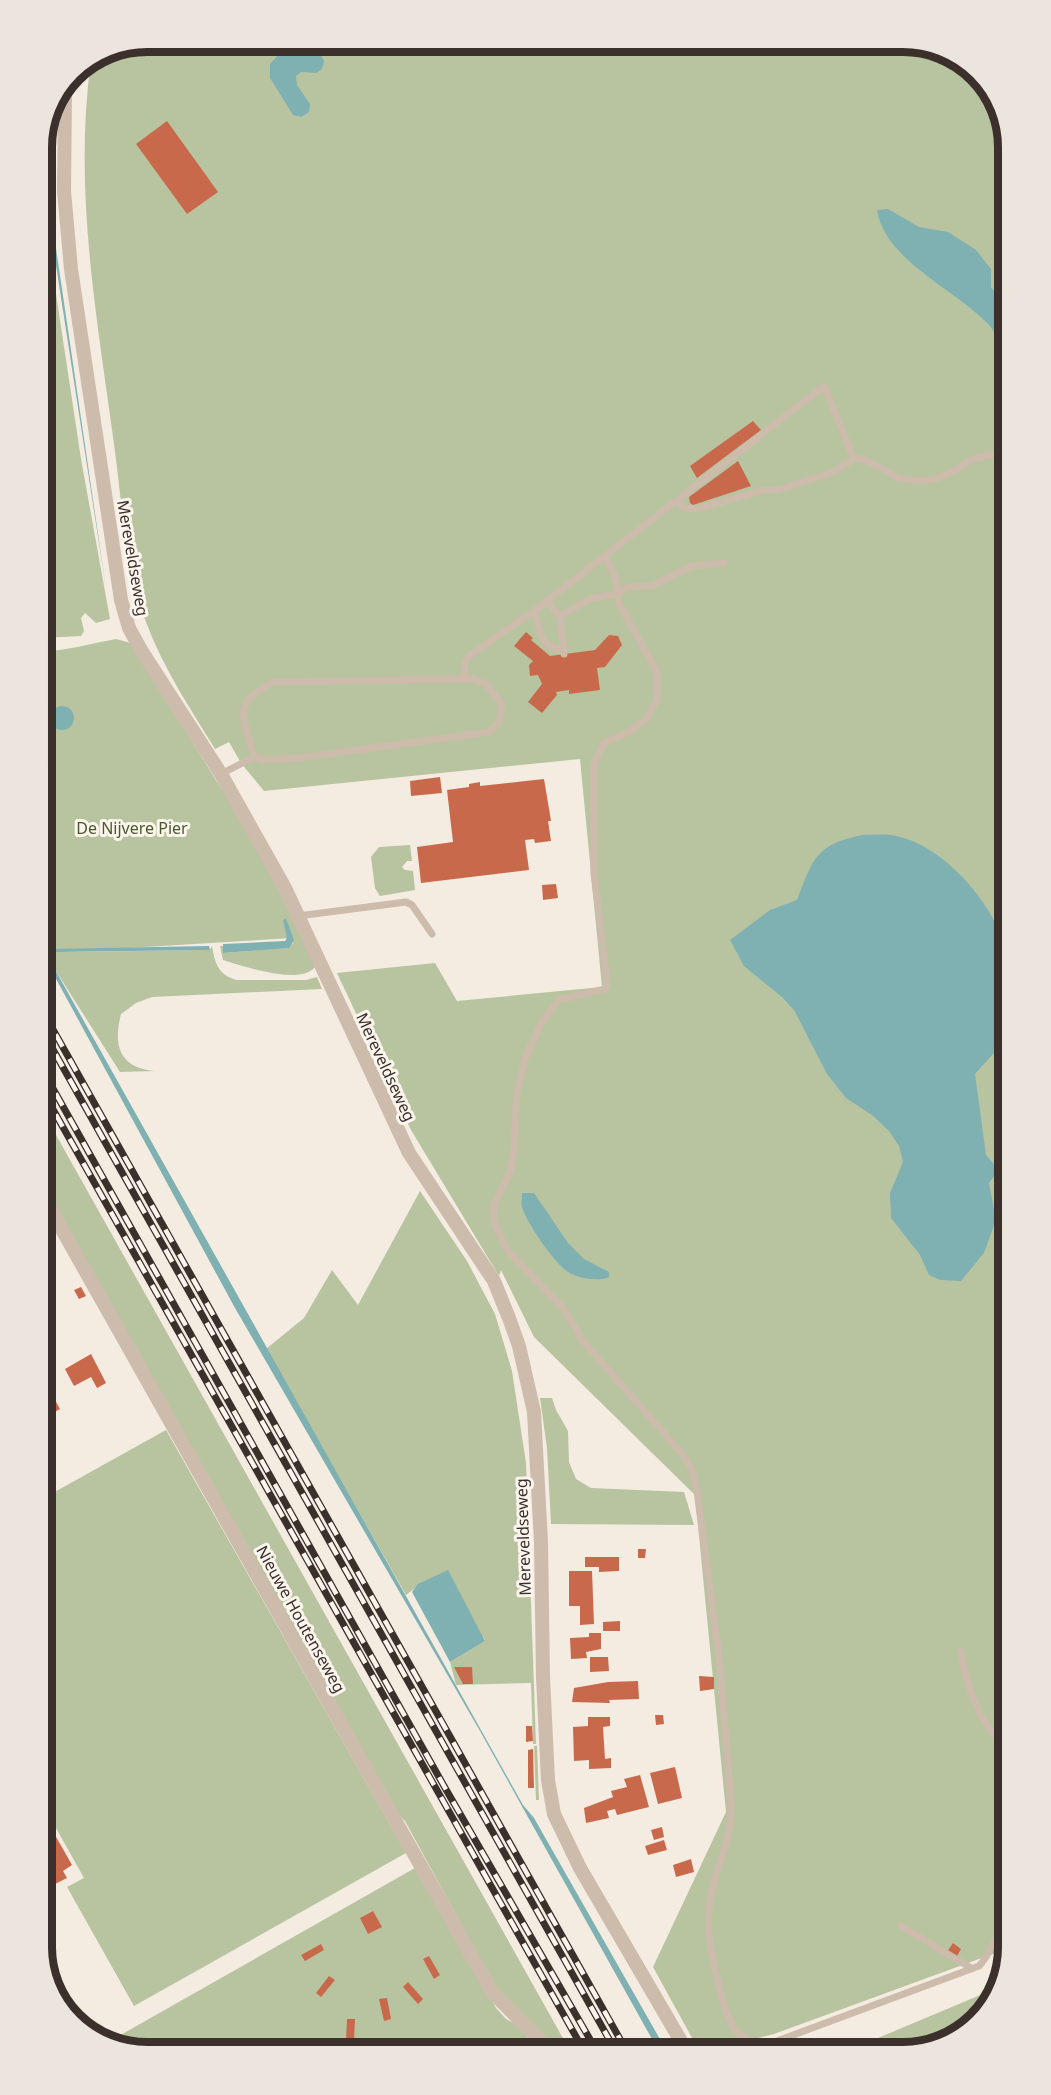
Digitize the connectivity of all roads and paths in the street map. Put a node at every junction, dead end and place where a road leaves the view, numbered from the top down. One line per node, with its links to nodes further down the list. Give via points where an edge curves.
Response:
1 (64, 102): 13 (street, Mereveldseweg, via 63,192 71,269 123,608 141,650)
2 (998, 453): 3 (lane, via 972,459 935,479 918,481 899,478 864,459)
3 (854, 459): 4 (lane, via 831,472 778,490 764,490 697,509 685,508); 4 (lane, via 824,386)
4 (676, 501): 5 (lane)
5 (605, 556): 7 (lane, via 616,579); 8 (lane)
6 (724, 563): 7 (lane, via 692,566 664,582 628,587)
7 (617, 594): 10 (lane, via 590,599); 24 (lane, via 657,672 657,700 646,719 604,743 594,764 594,873 607,983 605,989 559,1000 543,1020 526,1056 517,1092 514,1149 510,1170 494,1205 493,1220 507,1250 564,1309 582,1340 691,1467 698,1491 720,1665 733,1822 711,1896 708,1943 729,2022)
8 (546, 601): 9 (lane); 10 (lane)
9 (535, 610): 10 (lane, via 541,638 564,652); 11 (lane, via 469,656)
10 (560, 616)
11 (464, 679): 12 (lane, via 273,682 250,695 243,711); 12 (lane, via 486,684 502,704 499,723 489,732 299,758)
12 (254, 757): 13 (lane)
13 (221, 774): 14 (street, Mereveldseweg)
14 (298, 915): 15 (lane, via 406,902); 23 (street, Mereveldseweg, via 409,1153 494,1281 519,1346 534,1412 548,1780 554,1814 580,1868)
15 (432, 934)
16 (52, 1212): 22 (street, Nieuwe Houtenseweg, via 492,1992)
17 (960, 1652): 18 (lane, via 982,1716)
18 (998, 1740)
19 (901, 1926): 21 (lane)
20 (998, 1934): 21 (lane, via 988,1957)
21 (971, 1968): 25 (lane)
22 (542, 2042)
23 (682, 2042)
24 (750, 2042)
25 (774, 2042)

